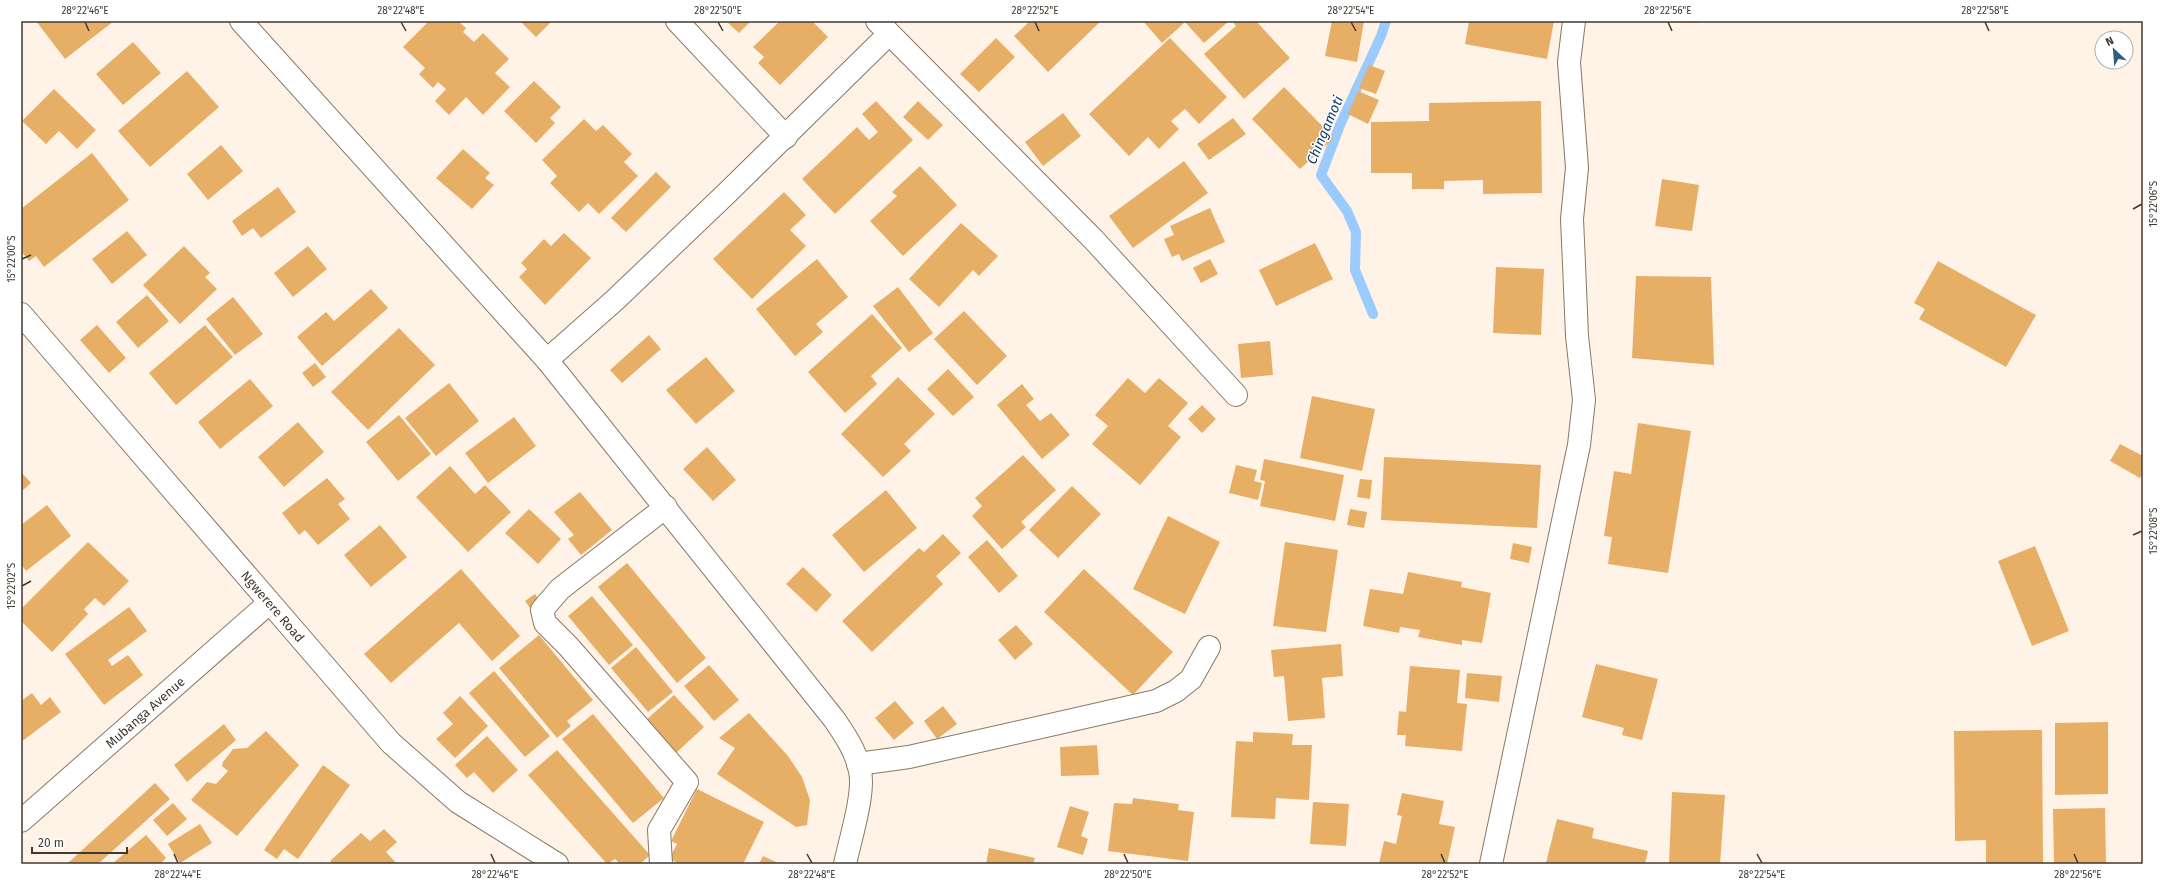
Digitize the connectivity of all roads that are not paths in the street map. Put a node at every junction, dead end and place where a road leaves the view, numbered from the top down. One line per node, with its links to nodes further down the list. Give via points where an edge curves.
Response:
1 (241, 21): 7 (street)
2 (677, 21): 5 (street)
3 (1574, 21): 17 (street, via 1569,62 1577,168 1572,219 1577,336 1584,400 1579,445)
4 (883, 27): 5 (street); 8 (street, via 1094,240)
5 (786, 138): 7 (street, via 615,300)
6 (21, 314): 10 (street, Ngwerere Road)
7 (547, 360): 9 (street)
8 (1236, 395)
9 (666, 507): 12 (street, via 834,719 855,752); 15 (street, via 560,589 542,610 545,623 687,782 659,830)
10 (269, 603): 13 (street, Mubanga Avenue); 14 (street, Ngwerere Road, via 391,743 458,802)
11 (1210, 647): 12 (street, via 1191,679 1156,702 909,757)
12 (858, 764): 16 (street, via 861,789)
13 (21, 821)
14 (557, 864)
15 (661, 864)
16 (845, 864)
17 (1491, 864)

